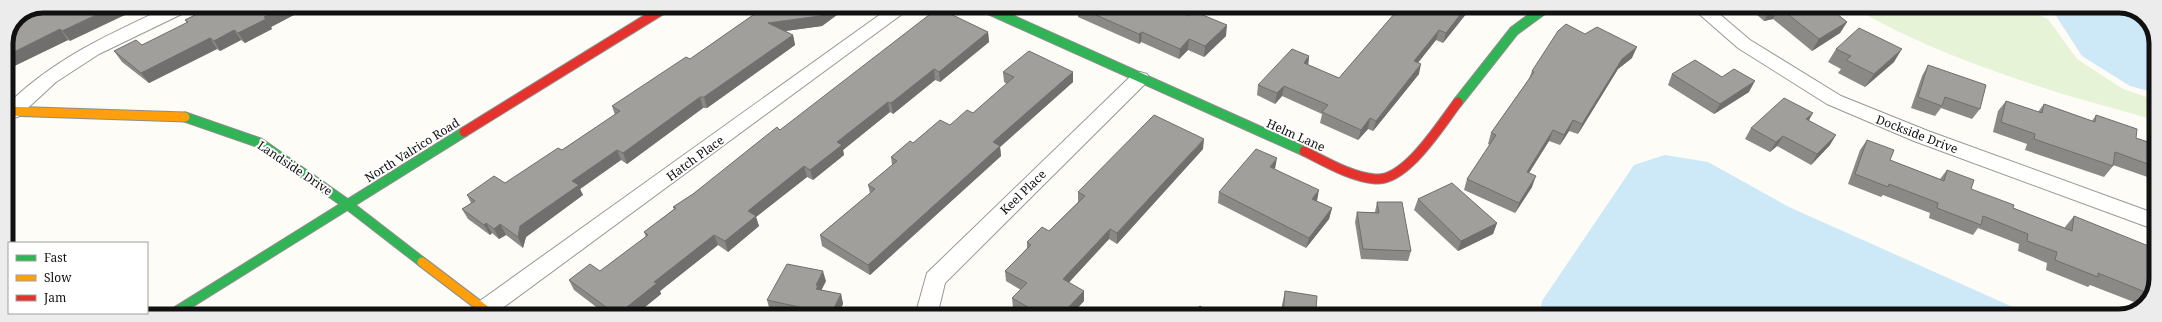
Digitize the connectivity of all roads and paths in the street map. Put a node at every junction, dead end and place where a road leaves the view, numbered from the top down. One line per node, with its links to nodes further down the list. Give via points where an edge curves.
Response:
1 (169, 13): 8 (street, Landside Drive, via 101,45 48,77)
2 (657, 13): 10 (street, North Valrico Road)
3 (895, 13): 14 (street, Hatch Place)
4 (996, 13): 7 (street, Helm Lane)
5 (1538, 13): 7 (street, Helm Lane, via 1514,31 1408,166 1384,179 1356,175)
6 (1706, 13): 11 (street, Dockside Drive, via 1744,44 1834,100 1920,136)
7 (1140, 78): 15 (street, Keel Place, via 935,279)
8 (13, 107)
9 (13, 111): 10 (street, Landside Drive, via 188,116 260,143)
10 (347, 204): 12 (street, North Valrico Road); 13 (street, Landside Drive)
11 (2149, 219)
12 (180, 309)
13 (485, 309)
14 (493, 309)
15 (928, 309)

